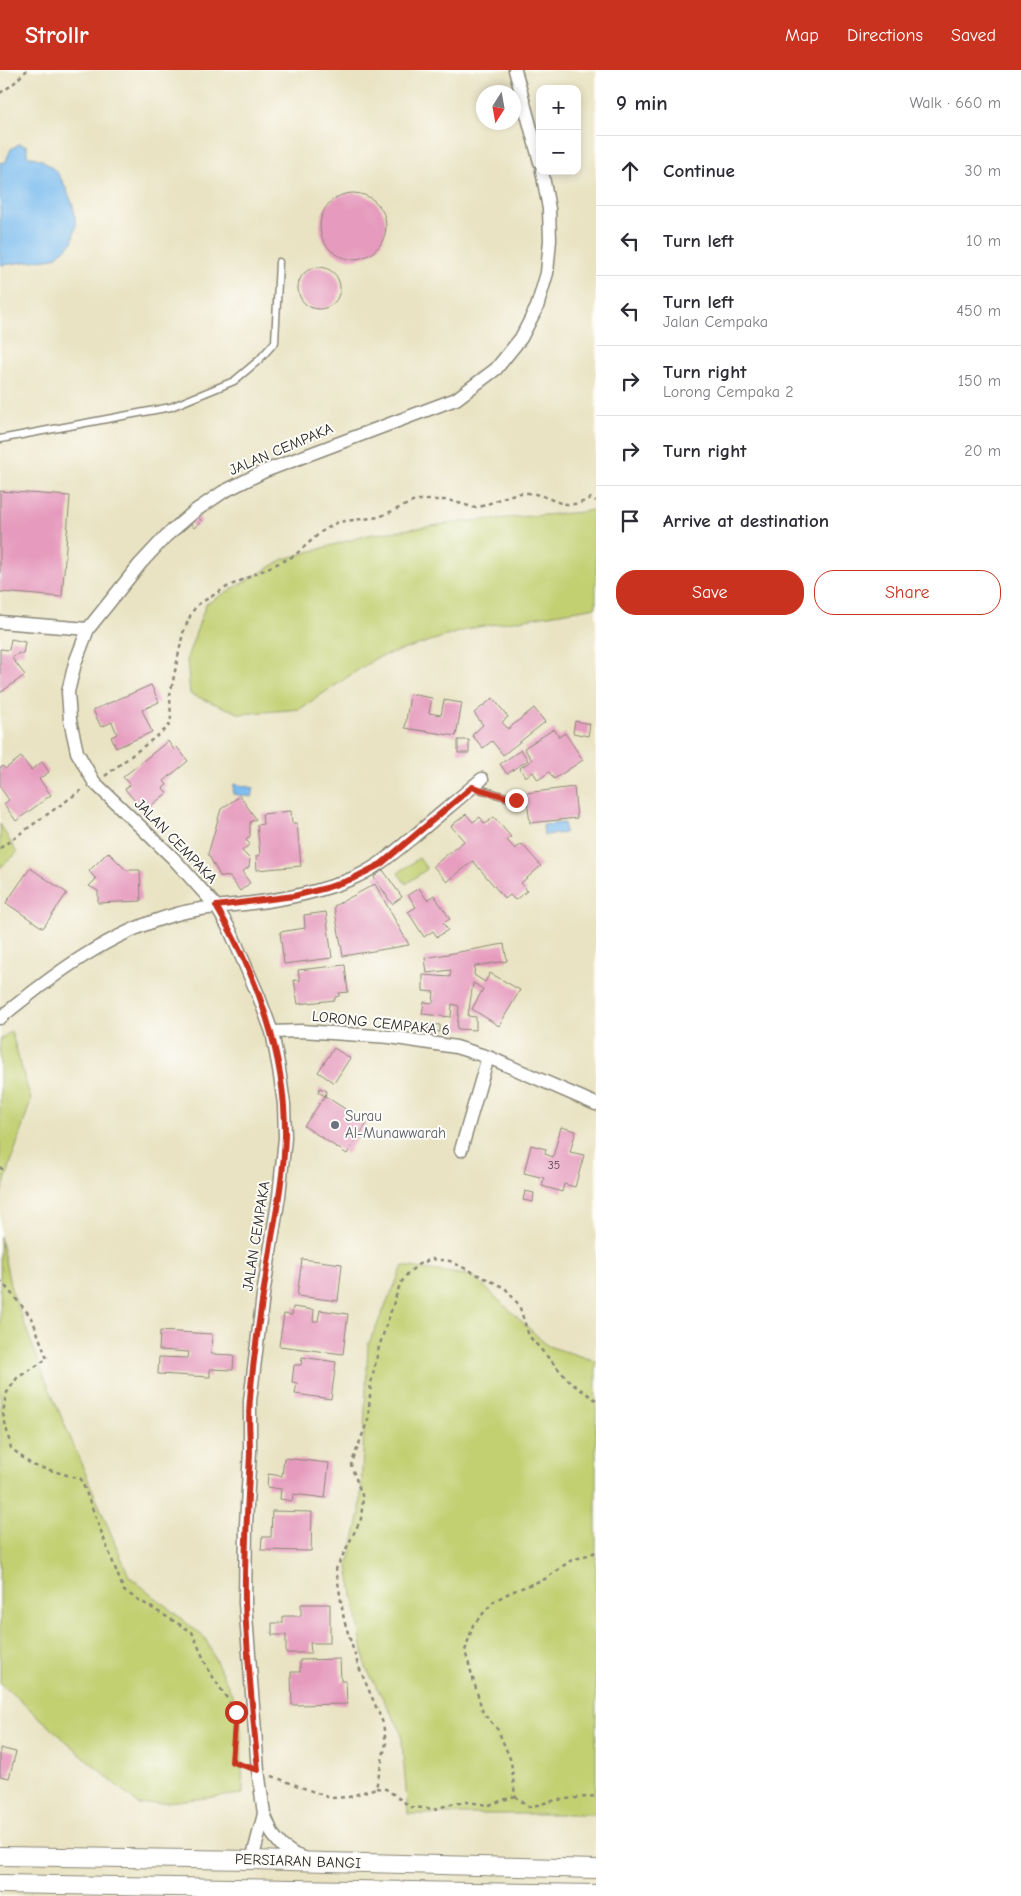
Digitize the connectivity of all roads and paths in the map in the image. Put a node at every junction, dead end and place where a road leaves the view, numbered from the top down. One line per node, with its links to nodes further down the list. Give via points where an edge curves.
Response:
1 (28, 70): 3 (path)
2 (515, 70): 4 (street)
3 (0, 93)
4 (536, 147)
5 (543, 175): 10 (street, JALAN CEMPAKA, via 549,209 547,273 537,307 521,338 496,369 456,399 265,472 223,492 195,510 166,536)
6 (279, 262): 7 (lane, via 275,342 234,381 171,407)
7 (0, 439)
8 (596, 501): 11 (path, via 591,498 574,504 553,502 528,493 515,494 476,508 448,500 417,500 379,517 330,526 294,556 227,587 197,605 183,633 170,695 171,723 126,761)
9 (0, 622): 10 (street)
10 (88, 629): 11 (street, JALAN CEMPAKA, via 68,692 77,752)
11 (94, 782): 14 (path); 15 (street, JALAN CEMPAKA, via 173,858)
12 (477, 783): 13 (lane); 15 (street, via 381,864 352,879 294,896)
13 (516, 800)
14 (0, 848)
15 (216, 906): 16 (street, via 142,925 111,939 76,960); 17 (street, JALAN CEMPAKA, via 230,930)
16 (0, 1018)
17 (272, 1032): 18 (street, LORONG CEMPAKA 6, via 399,1038 456,1047); 26 (street, JALAN CEMPAKA, via 284,1104 285,1138 250,1401 246,1524 245,1603)
18 (488, 1057): 19 (street, LORONG CEMPAKA 6); 20 (street)
19 (596, 1104)
20 (461, 1150)
21 (0, 1167): 22 (path)
22 (0, 1174)
23 (0, 1280): 26 (path, via 32,1318 47,1359 17,1378 6,1394 4,1414 11,1448 32,1465 81,1479 124,1591 192,1632 209,1671 236,1712 232,1762)
24 (596, 1400): 27 (path, via 571,1383 529,1336 519,1304 505,1288 450,1260 432,1259 419,1264 400,1284 379,1347 371,1383 368,1420 351,1465 363,1498 361,1519 336,1569 344,1620 358,1665 383,1723 386,1743)
25 (596, 1552): 28 (path, via 570,1561 545,1579 494,1601 473,1625 470,1634 465,1651 483,1713 498,1730 511,1761)
26 (258, 1770): 27 (path, via 330,1798 349,1798); 30 (street, JALAN CEMPAKA)
27 (376, 1788): 28 (path, via 386,1790 411,1807 435,1809 467,1802 489,1804)
28 (515, 1796): 29 (path, via 529,1807 556,1800)
29 (596, 1796)
30 (264, 1814): 32 (street, JALAN CEMPAKA); 33 (street, JALAN CEMPAKA, via 273,1835 288,1851)
31 (0, 1856): 32 (main road, PERSIARAN BANGI)
32 (252, 1860): 33 (main road, PERSIARAN BANGI)
33 (321, 1862): 34 (main road, PERSIARAN BANGI)
34 (596, 1869)
35 (0, 1884): 36 (main road, PERSIARAN BANGI)
36 (596, 1894)

